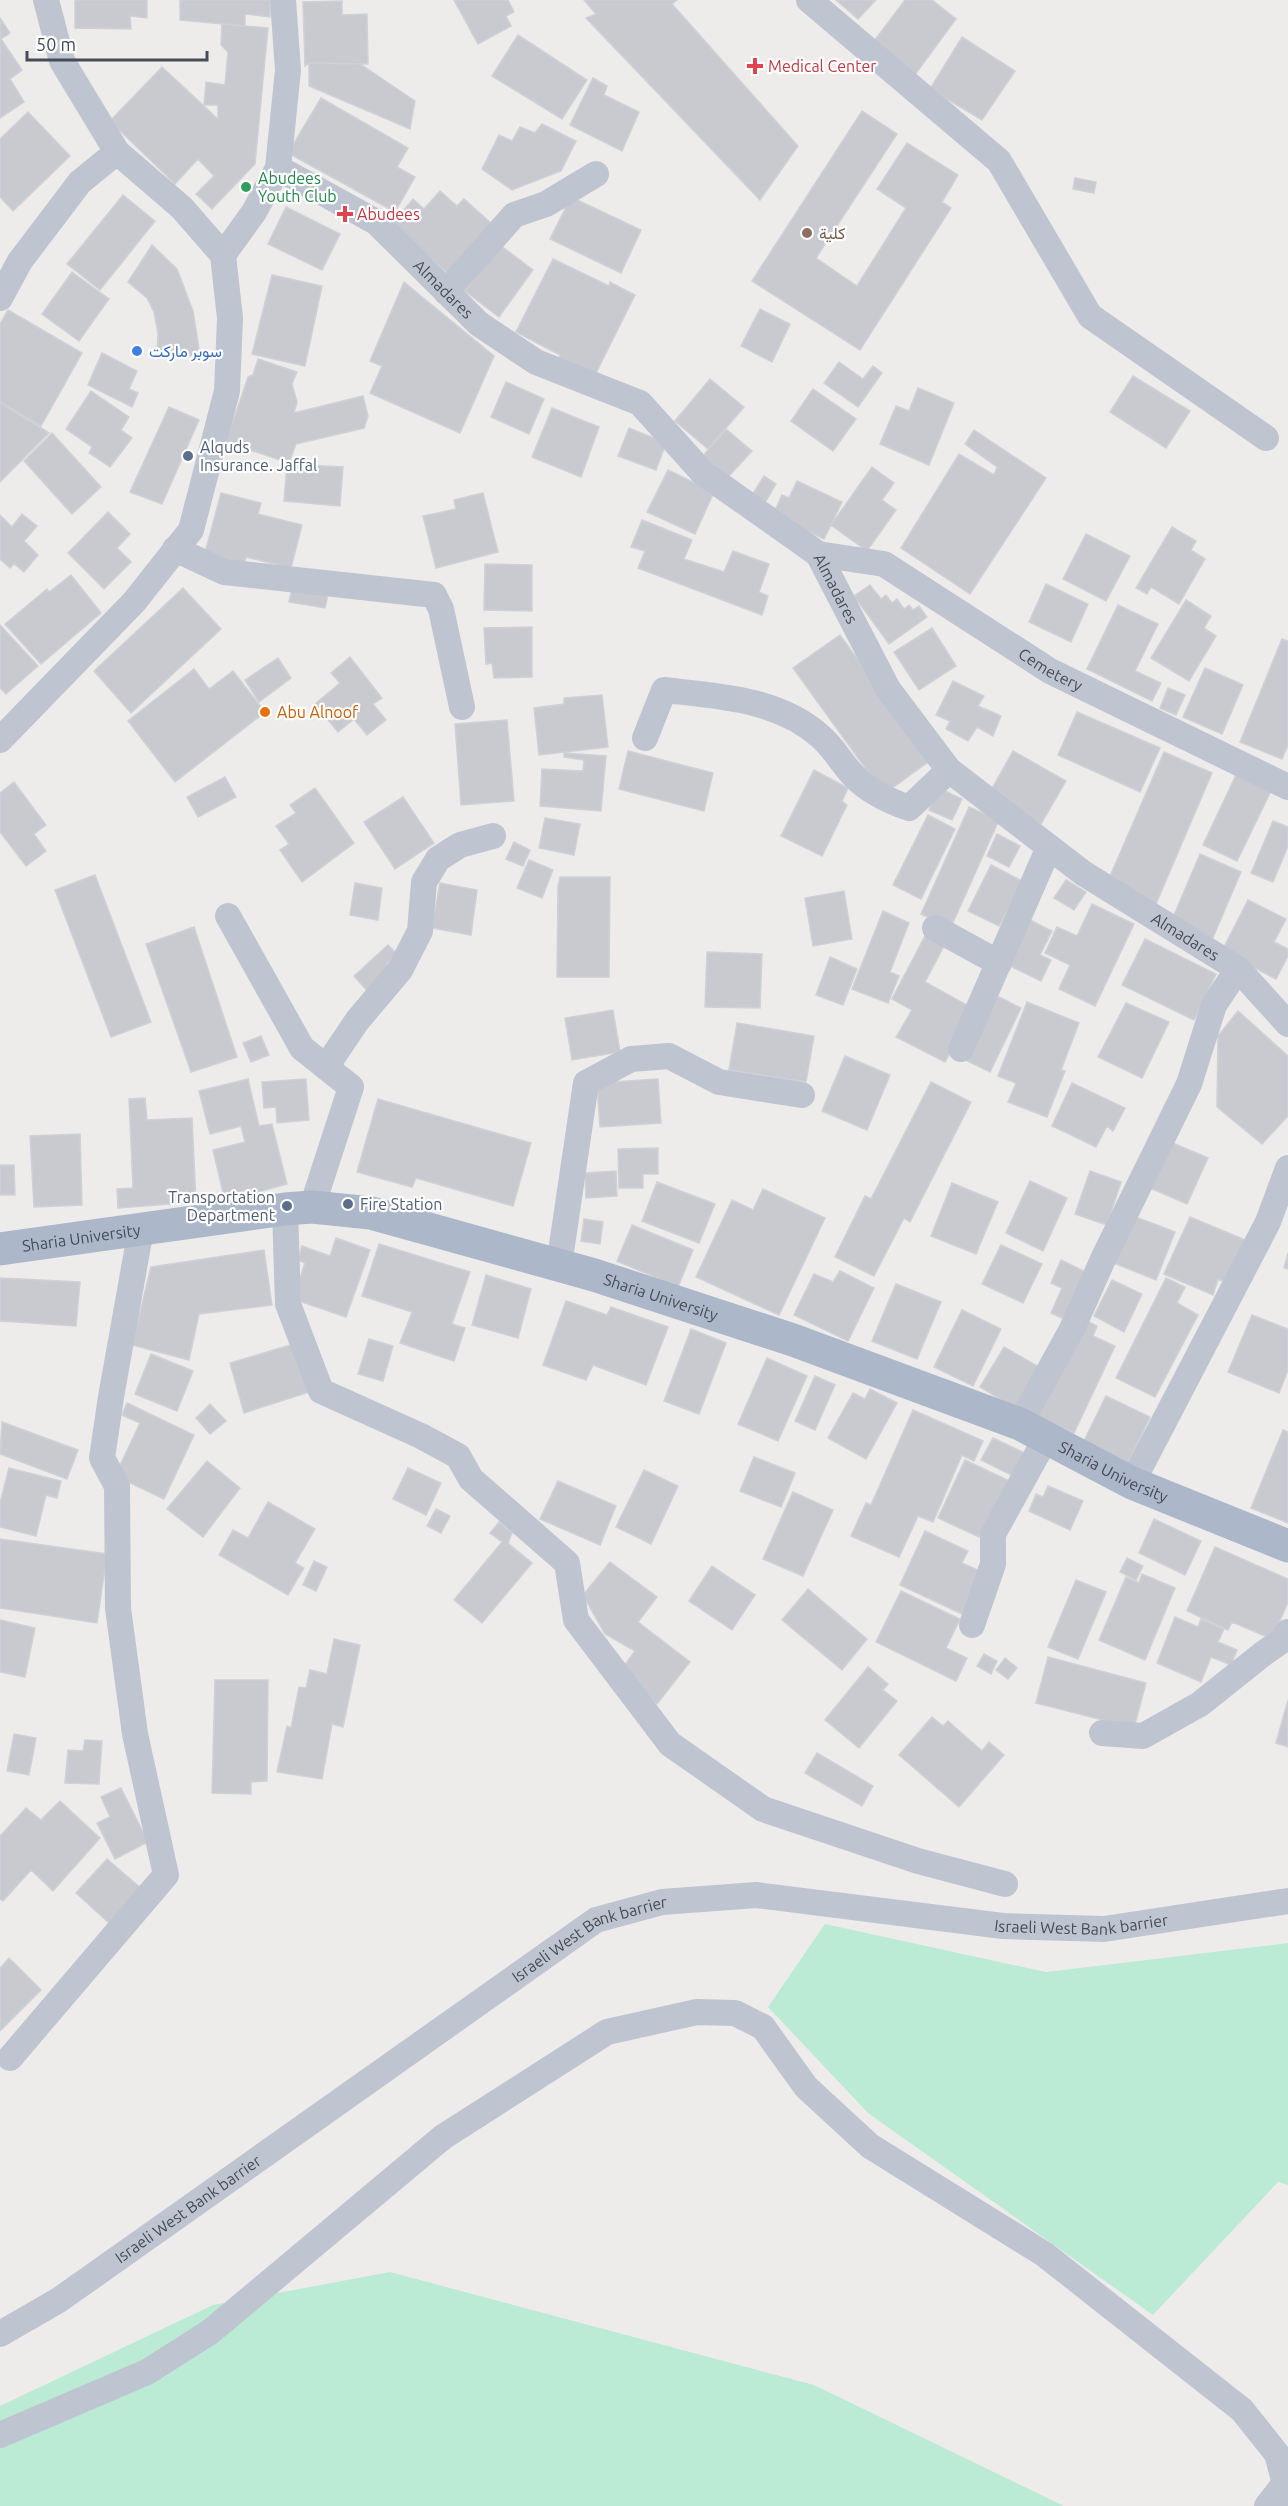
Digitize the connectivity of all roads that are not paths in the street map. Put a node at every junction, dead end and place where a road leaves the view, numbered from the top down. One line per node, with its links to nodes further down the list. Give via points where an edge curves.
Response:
1 (46, 0): 4 (street, via 62,61)
2 (283, 0): 5 (street, via 288,70)
3 (809, 0): 10 (street, via 999,161 1090,316)
4 (117, 152): 7 (street, via 182,208); 9 (street, via 80,182 20,261)
5 (278, 168): 7 (street, via 254,212); 8 (street, Almadares, via 376,222)
6 (596, 174): 8 (street, via 546,204 514,215)
7 (223, 255): 11 (street, via 230,318 226,391 190,530)
8 (446, 292): 12 (street, Almadares, via 479,324 536,362 640,403 703,473)
9 (0, 298)
10 (1266, 438)
11 (176, 549): 13 (street, via 224,572 434,596 441,609); 15 (street, via 134,602)
12 (818, 554): 16 (street, Almadares, via 888,689); 17 (street, Cemetery, via 884,564 1050,671)
13 (462, 707)
14 (645, 738): 16 (street, via 664,690 728,698 788,713 822,737 855,778 884,799 909,808)
15 (0, 740)
16 (949, 770): 19 (street, Almadares)
17 (1288, 787)
18 (493, 836): 26 (street, via 460,845 438,859 424,882 420,931 400,970 357,1021)
19 (1049, 847): 22 (street); 23 (street, Almadares, via 1083,873)
20 (228, 916): 26 (street, via 302,1048)
21 (935, 928): 22 (street)
22 (999, 963): 25 (street)
23 (1238, 969): 24 (street, Almadares); 33 (street, via 1214,1005 1189,1084 1104,1257)
24 (1288, 1024)
25 (961, 1049)
26 (326, 1067): 29 (street, via 351,1087)
27 (802, 1095): 32 (street, via 719,1082 669,1056 631,1059 586,1083)
28 (1288, 1168): 34 (street, via 1268,1222)
29 (299, 1208): 30 (main road, Sharia University); 32 (main road, Sharia University, via 371,1213); 39 (street, via 288,1304 321,1391 458,1456 471,1479 567,1563 576,1620 670,1744 763,1809 918,1861)
30 (141, 1229): 31 (main road, Sharia University); 41 (street, via 102,1458 117,1486 118,1608 135,1734 166,1875)
31 (0, 1249)
32 (559, 1266): 33 (main road, Sharia University, via 793,1340)
33 (1033, 1431): 34 (main road, Sharia University); 36 (street, via 993,1534 993,1564)
34 (1132, 1483): 35 (main road, Sharia University)
35 (1288, 1546)
36 (972, 1624)
37 (1288, 1632): 38 (street, via 1283,1640 1200,1704 1143,1736)
38 (1102, 1733)
39 (1005, 1884)
40 (1288, 1901): 42 (street, Israeli West Bank barrier, via 1104,1929 1003,1926 756,1895 662,1902 596,1920 59,2300)
41 (10, 2058)
42 (0, 2334)
43 (0, 2435): 44 (street, via 147,2372 210,2332 443,2138 607,2032 697,2012 735,2013 763,2027 806,2087 870,2146 1044,2254 1242,2410 1277,2454)
44 (1286, 2489): 45 (street)
45 (1267, 2506)

